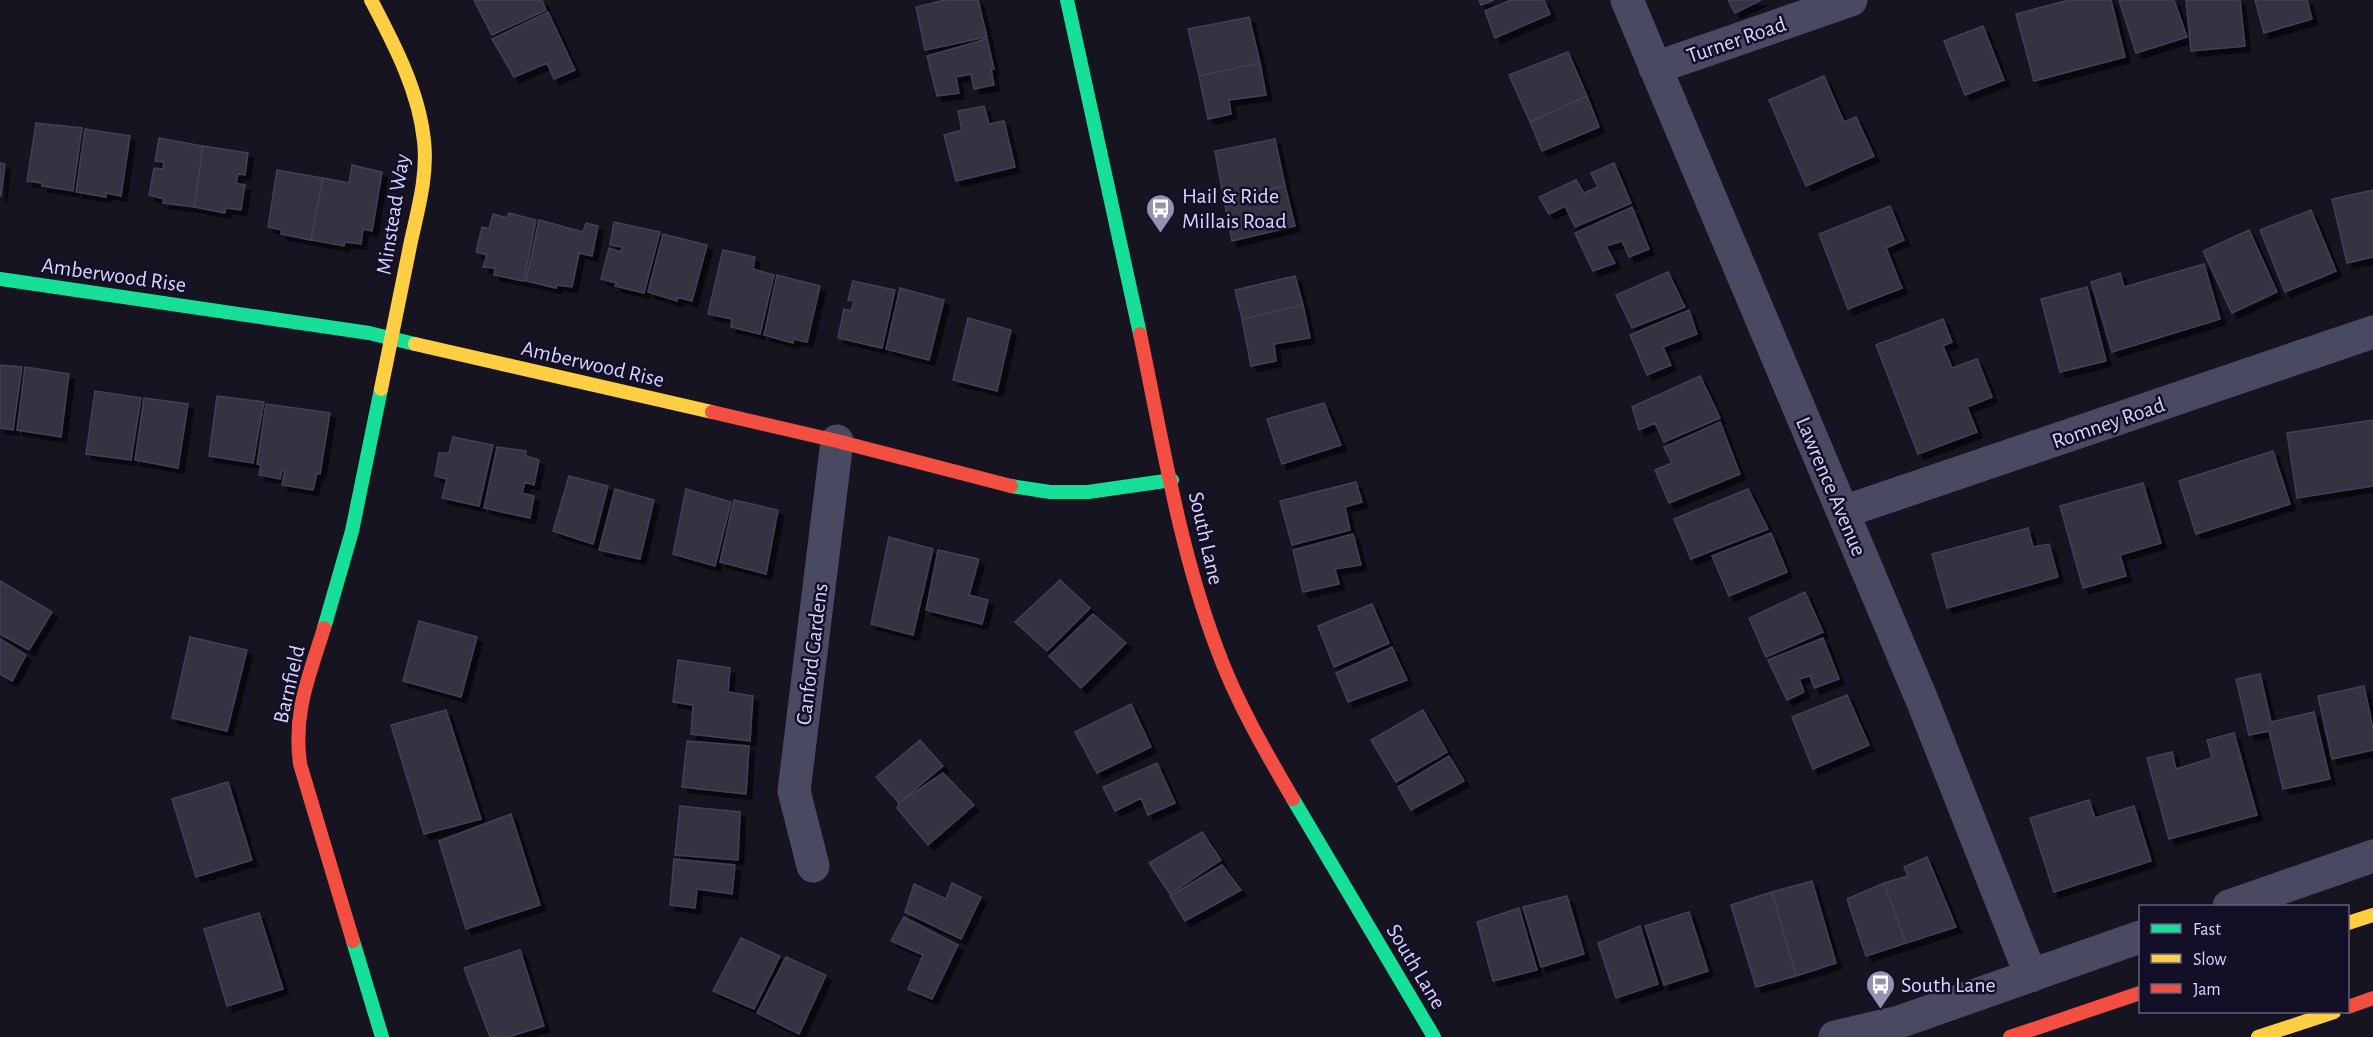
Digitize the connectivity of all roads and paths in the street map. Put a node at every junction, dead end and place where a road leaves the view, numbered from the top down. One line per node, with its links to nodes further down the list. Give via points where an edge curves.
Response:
1 (371, 0): 8 (main road, Minstead Way, via 410,84 425,138 422,188)
2 (1067, 0): 10 (main road, South Lane)
3 (1626, 0): 5 (street, Lawrence Avenue)
4 (1851, 0): 5 (street, Turner Road)
5 (1655, 68): 11 (street, Lawrence Avenue)
6 (0, 279): 8 (main road, Amberwood Rise)
7 (2373, 332): 11 (street, Romney Road)
8 (390, 337): 9 (main road, Amberwood Rise); 23 (main road, Barnfield, via 352,531 302,698 297,742 302,773)
9 (837, 441): 10 (main road, Amberwood Rise, via 1050,492 1088,492); 13 (street, Canford Gardens, via 794,790)
10 (1172, 480): 24 (main road, South Lane, via 1191,570 1217,650 1250,723)
11 (1843, 512): 18 (street, Lawrence Avenue)
12 (2373, 856): 14 (street)
13 (813, 866)
14 (2232, 905)
15 (2373, 915): 16 (main road)
16 (2349, 923)
17 (2139, 937): 18 (street)
18 (2031, 976): 25 (street, via 1899,1022)
19 (2139, 993): 26 (main road)
20 (2373, 998): 21 (main road)
21 (2349, 1007)
22 (2328, 1013): 27 (main road)
23 (382, 1037)
24 (1434, 1037)
25 (1835, 1037)
26 (2010, 1037)
27 (2259, 1037)

